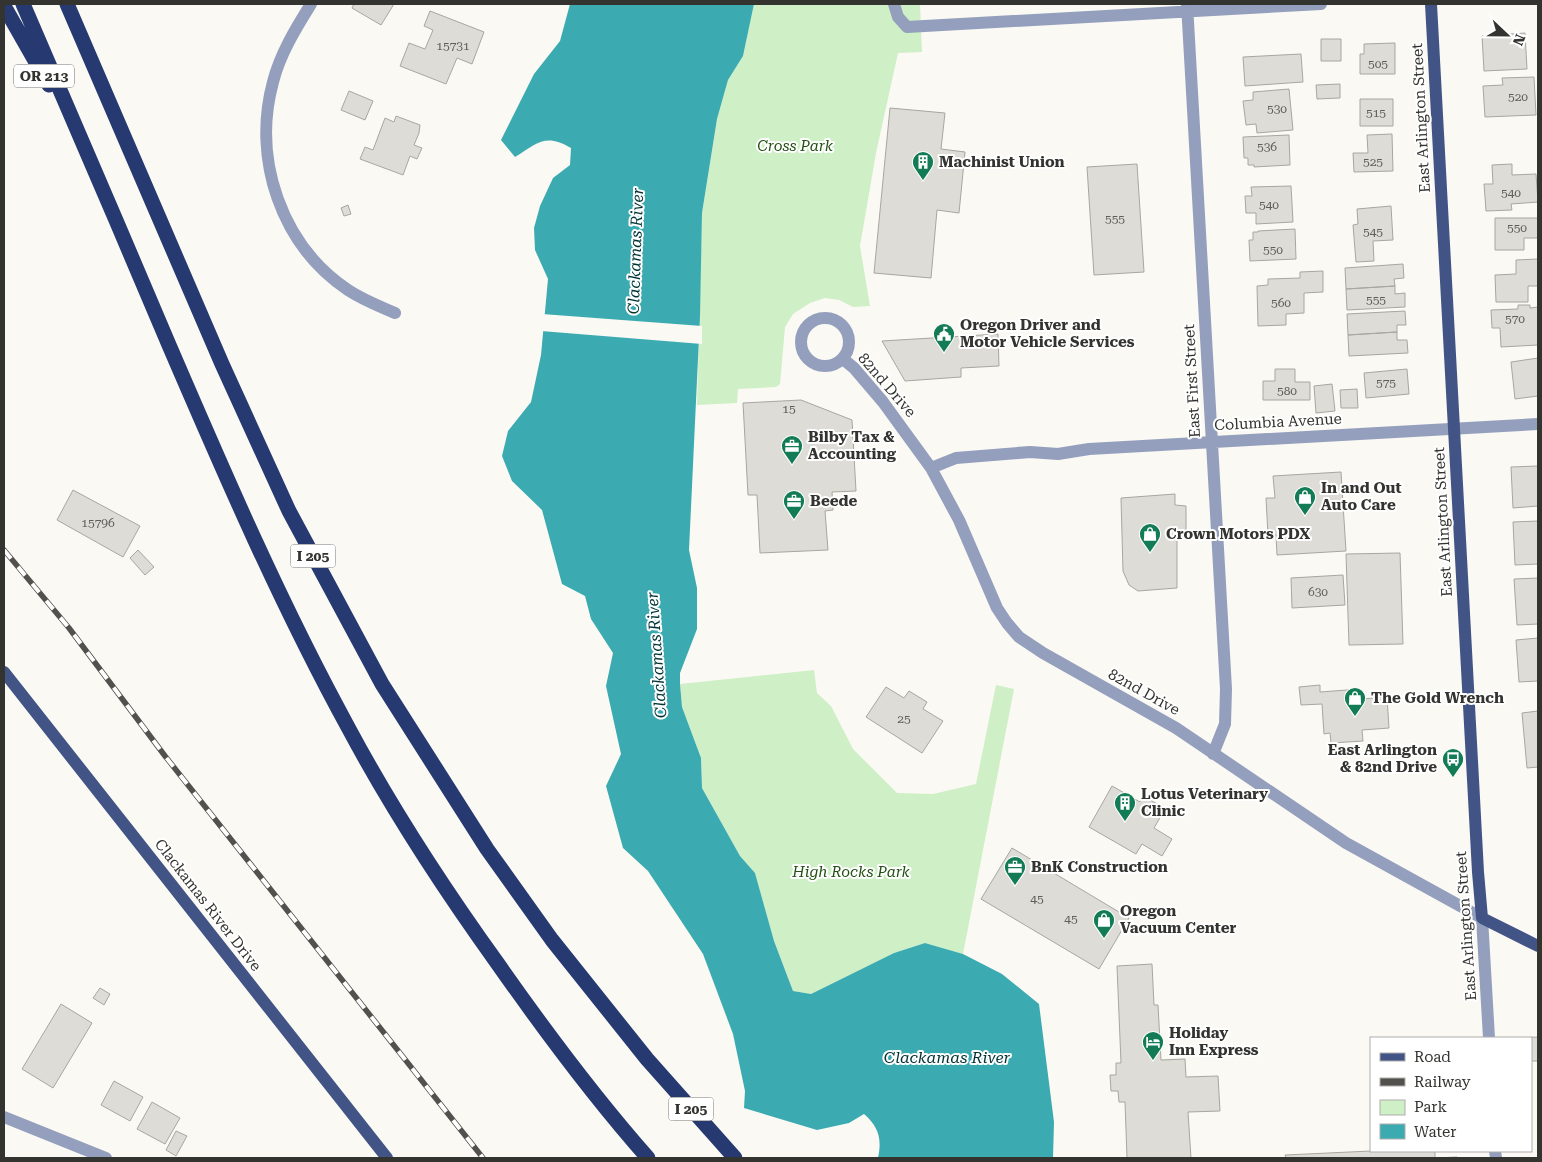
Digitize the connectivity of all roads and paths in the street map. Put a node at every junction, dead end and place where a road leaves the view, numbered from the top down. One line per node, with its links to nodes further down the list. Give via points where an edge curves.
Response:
1 (23, 4): 9 (highway, I 205)
2 (67, 4): 25 (highway, I 205, via 285,502 382,684 503,872 552,940 647,1059)
3 (310, 4): 10 (street, via 283,55 268,105 266,146 273,188 288,223 317,264 346,289)
4 (894, 4): 8 (street, via 898,17 907,27)
5 (1320, 4): 8 (street)
6 (1431, 4): 13 (main road, East Arlington Street)
7 (4, 6): 9 (highway, OR 213)
8 (1188, 8): 14 (street, East First Street)
9 (84, 147): 24 (highway, I 205, via 221,466 288,612 349,730 462,914 538,1021)
10 (395, 313)
11 (843, 359): 15 (street, 82nd Drive, via 883,402)
12 (1538, 424): 13 (street, Columbia Avenue)
13 (1454, 430): 14 (street, Columbia Avenue); 18 (main road, East Arlington Street)
14 (1212, 442): 15 (street, Columbia Avenue, via 1089,449 1058,454 981,455 956,458); 17 (street, East First Street, via 1226,711 1225,724)
15 (931, 468): 17 (street, 82nd Drive, via 960,520 997,608 1019,637 1176,728)
16 (4, 672): 23 (main road, Clackamas River Drive)
17 (1213, 754): 18 (street, 82nd Drive, via 1346,844)
18 (1482, 918): 19 (main road, 82nd Drive); 20 (street, East Arlington Street)
19 (1538, 946)
20 (1489, 1037)
21 (4, 1117): 22 (street)
22 (106, 1158)
23 (388, 1158)
24 (648, 1158)
25 (735, 1158)

